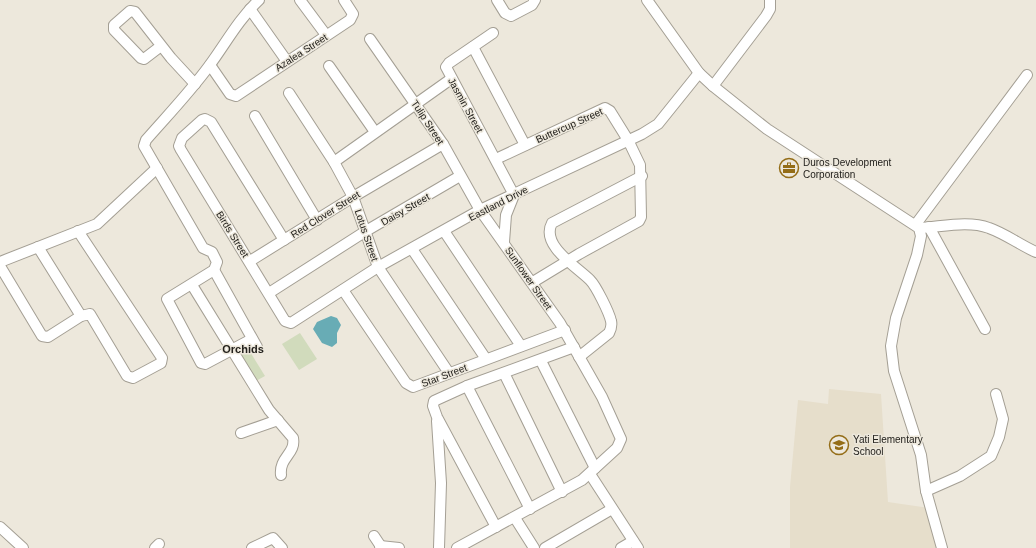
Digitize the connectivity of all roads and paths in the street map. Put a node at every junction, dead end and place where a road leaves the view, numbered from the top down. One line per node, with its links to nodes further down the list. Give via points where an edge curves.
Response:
1 (258, 0): 8 (street)
2 (300, 0): 10 (street)
3 (344, 0): 10 (street, Azalea Street, via 353,16)
4 (497, 0): 5 (street, via 505,13 512,16 532,6)
5 (535, 0)
6 (647, 0): 17 (street)
7 (770, 0): 21 (street, via 770,9 766,16)
8 (250, 9): 14 (street); 15 (street, via 232,30)
9 (493, 33): 13 (street, Jasmin Street)
10 (326, 35): 14 (street, Azalea Street)
11 (370, 39): 23 (street, Tulip Street)
12 (161, 46): 12 (street, via 144,59 141,58 113,26 132,10); 20 (street)
13 (473, 47): 19 (street, Jasmin Street, via 447,65 446,70); 28 (street)
14 (286, 60): 15 (street, Azalea Street, via 240,94 233,96)
15 (210, 65): 20 (street)
16 (329, 66): 25 (street)
17 (699, 73): 21 (street); 26 (street, Eastland Drive, via 658,124)
18 (1027, 75): 38 (street)
19 (452, 79): 23 (street); 29 (street, Jasmin Street)
20 (195, 84): 31 (street, via 144,142 144,148)
21 (713, 86): 38 (street, via 767,129)
22 (289, 93): 30 (street, Lotus Street)
23 (417, 104): 25 (street); 27 (street, Tulip Street)
24 (255, 116): 37 (street)
25 (375, 132): 30 (street)
26 (628, 140): 28 (street, Buttercup Street, via 610,111 605,108); 33 (street, via 636,154); 34 (street, Eastland Drive)
27 (443, 144): 32 (street, Tulip Street); 35 (street, Red Clover Street)
28 (525, 145): 29 (street, Buttercup Street)
29 (496, 159): 34 (street, Jasmin Street)
30 (334, 162): 35 (street, Lotus Street)
31 (157, 168): 39 (street, via 100,221); 52 (street, via 203,248 210,250 214,255)
32 (460, 176): 36 (street, Tulip Street); 40 (street, Daisy Street)
33 (642, 176): 49 (street, via 639,221); 49 (street, via 552,223 549,229 551,239)
34 (514, 196): 36 (street, Eastland Drive); 43 (street, via 506,215)
35 (353, 197): 37 (street, Red Clover Street); 40 (street, Lotus Street)
36 (480, 210): 41 (street, Eastland Drive); 43 (street, Sunflower Street)
37 (317, 220): 42 (street, Red Clover Street)
38 (921, 226): 46 (street, via 988,227); 59 (street); 77 (street, via 917,255 896,318 891,346 894,371 921,455)
39 (78, 231): 44 (street); 57 (street, via 162,356 162,362 133,378 129,377 92,316)
40 (366, 231): 51 (street, Lotus Street); 56 (street, Daisy Street)
41 (444, 231): 45 (street, Eastland Drive); 61 (street)
42 (284, 240): 47 (street, Red Clover Street); 47 (street, Birds Street, via 211,122 202,120 182,138 179,146)
43 (504, 242): 53 (street, Sunflower Street)
44 (38, 247): 48 (street); 57 (street)
45 (412, 249): 51 (street, Eastland Drive); 65 (street)
46 (1036, 252)
47 (250, 261): 56 (street, Birds Street)
48 (0, 262)
49 (567, 262): 53 (street); 64 (street, via 591,281 611,324 609,332)
50 (0, 266): 57 (street, via 42,336 48,336)
51 (378, 268): 55 (street, Eastland Drive); 67 (street, Lotus Street)
52 (214, 270): 54 (street); 63 (street, via 255,343)
53 (533, 282): 60 (street, Sunflower Street)
54 (192, 284): 63 (street); 63 (street, via 167,299 201,363 206,364)
55 (343, 290): 58 (street, Eastland Drive, via 292,323); 67 (street, Star Street, via 408,385 413,387)
56 (269, 293): 58 (street, Birds Street)
57 (81, 316)
58 (286, 323)
59 (985, 329)
60 (565, 330): 61 (street, Star Street); 62 (street, Sunflower Street)
61 (521, 346): 65 (street, Star Street)
62 (574, 347): 64 (street, Sunflower Street); 66 (street)
63 (233, 350): 72 (street, via 269,410)
64 (579, 358): 74 (street, Sunflower Street, via 621,439 617,448)
65 (486, 359): 67 (street, Star Street)
66 (541, 361): 68 (street); 74 (street)
67 (449, 373)
68 (504, 373): 69 (street); 76 (street)
69 (467, 386): 71 (street, via 434,401); 78 (street)
70 (996, 394): 77 (street, via 1003,419 991,456 960,476)
71 (437, 417): 82 (street); 90 (street, via 441,483)
72 (278, 420): 73 (street); 75 (street, via 293,441 288,455 280,465)
73 (241, 433)
74 (593, 471): 76 (street); 79 (street)
75 (281, 475)
76 (562, 492): 78 (street)
77 (926, 492): 95 (street)
78 (530, 509): 80 (street)
79 (612, 509): 84 (street); 93 (street)
80 (515, 518): 82 (street); 92 (street)
81 (0, 527): 86 (street)
82 (496, 527): 91 (street)
83 (374, 536): 85 (street)
84 (635, 544): 94 (street)
85 (381, 547): 89 (street)
86 (23, 548)
87 (252, 548): 88 (street, via 273,538)
88 (282, 548)
89 (400, 548)
90 (439, 548)
91 (457, 548)
92 (534, 548)
93 (545, 548)
94 (621, 548)
95 (942, 548)

